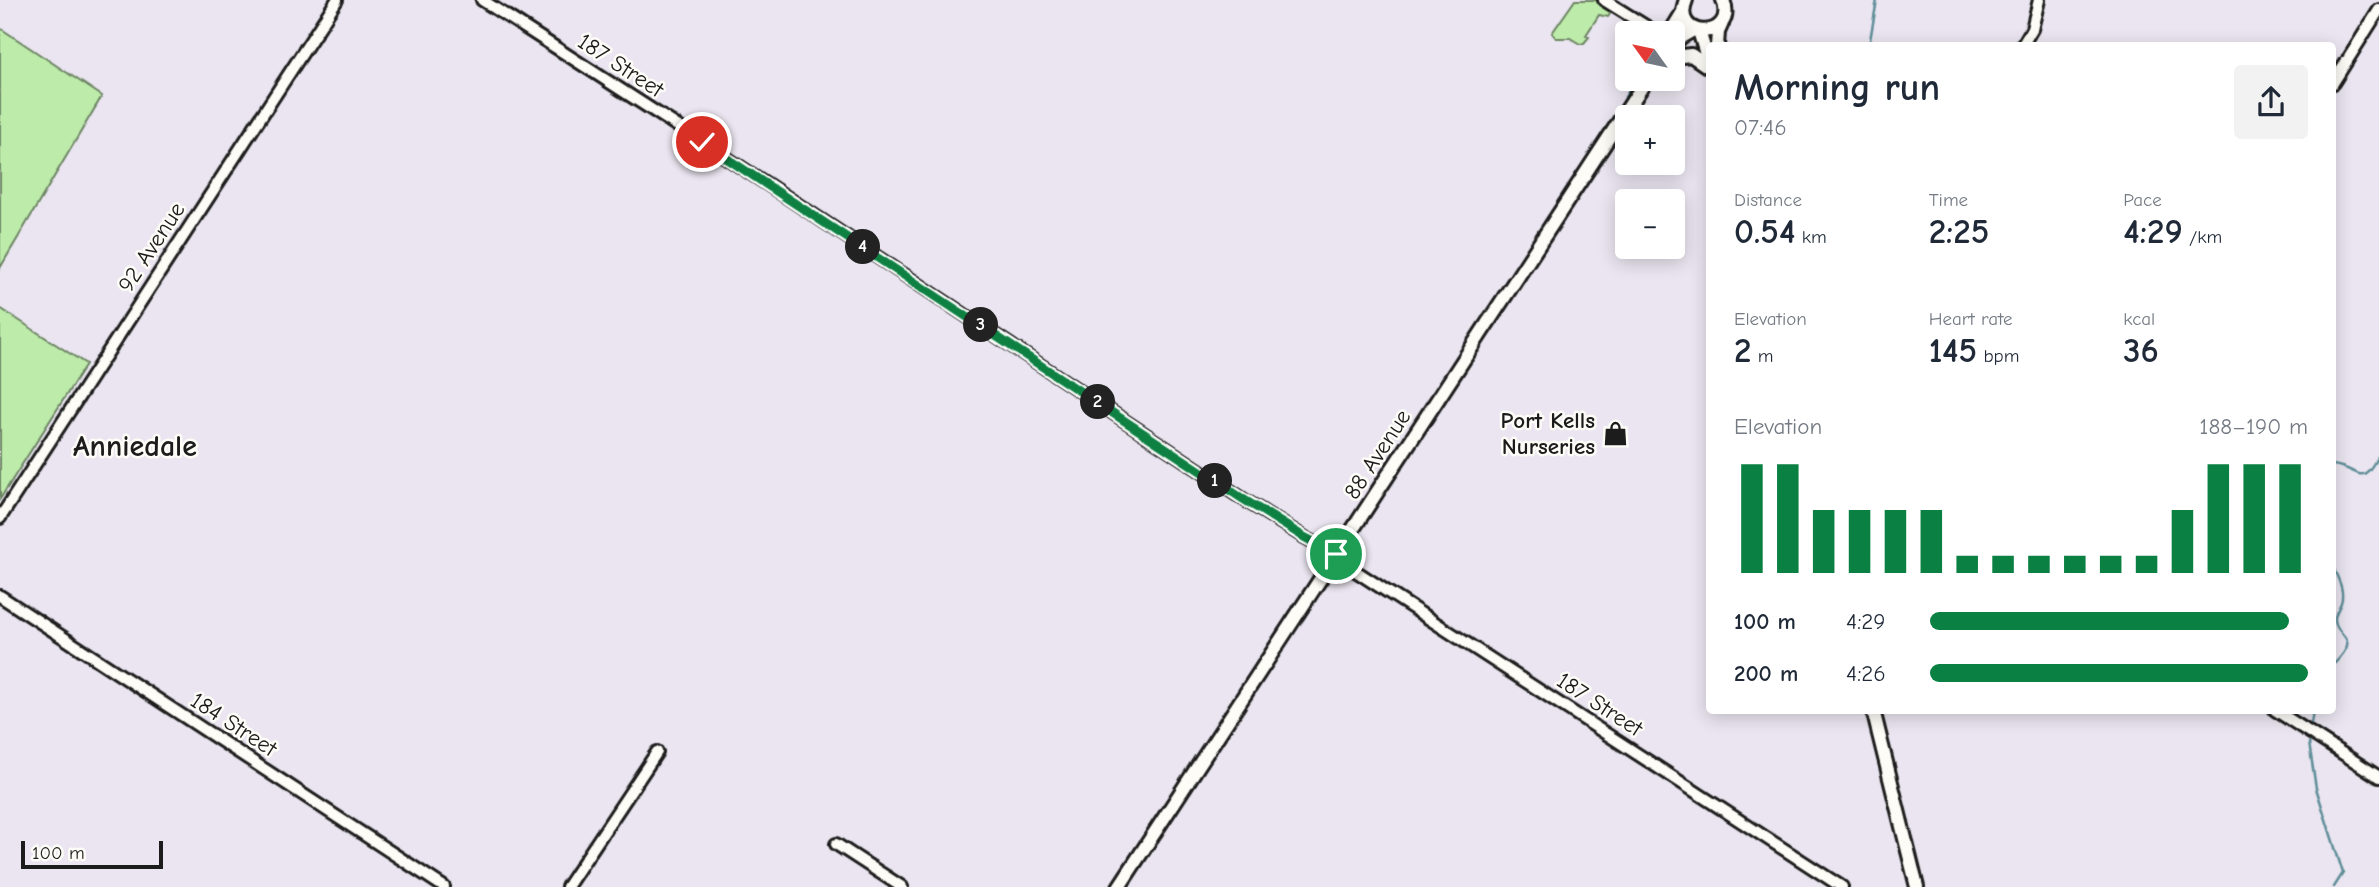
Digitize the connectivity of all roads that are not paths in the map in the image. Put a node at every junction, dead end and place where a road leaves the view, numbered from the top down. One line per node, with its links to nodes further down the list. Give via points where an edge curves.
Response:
1 (337, 0): 19 (street, 92 Avenue)
2 (482, 0): 20 (street, 187 Street)
3 (1604, 0): 8 (street)
4 (1724, 0): 9 (main road)
5 (2039, 0): 13 (street)
6 (1685, 6): 10 (main road, via 1687,22)
7 (2379, 10): 17 (street)
8 (1638, 21)
9 (1722, 23): 10 (main road, via 1711,30); 12 (main road)
10 (1697, 30): 11 (main road); 15 (main road)
11 (1685, 35)
12 (1717, 42)
13 (2024, 42)
14 (1685, 56): 16 (main road)
15 (1706, 56)
16 (1706, 65)
17 (2336, 78)
18 (1639, 91): 20 (main road, 88 Avenue)
19 (0, 518)
20 (1335, 556): 30 (main road, 88 Avenue); 31 (street, 187 Street)
21 (0, 596): 27 (street, 184 Street)
22 (1874, 714): 32 (main road)
23 (2281, 714): 25 (street)
24 (657, 752): 28 (street)
25 (2379, 777)
26 (836, 844): 29 (street)
27 (444, 887)
28 (567, 887)
29 (902, 887)
30 (1119, 887)
31 (1842, 887)
32 (1917, 887)

